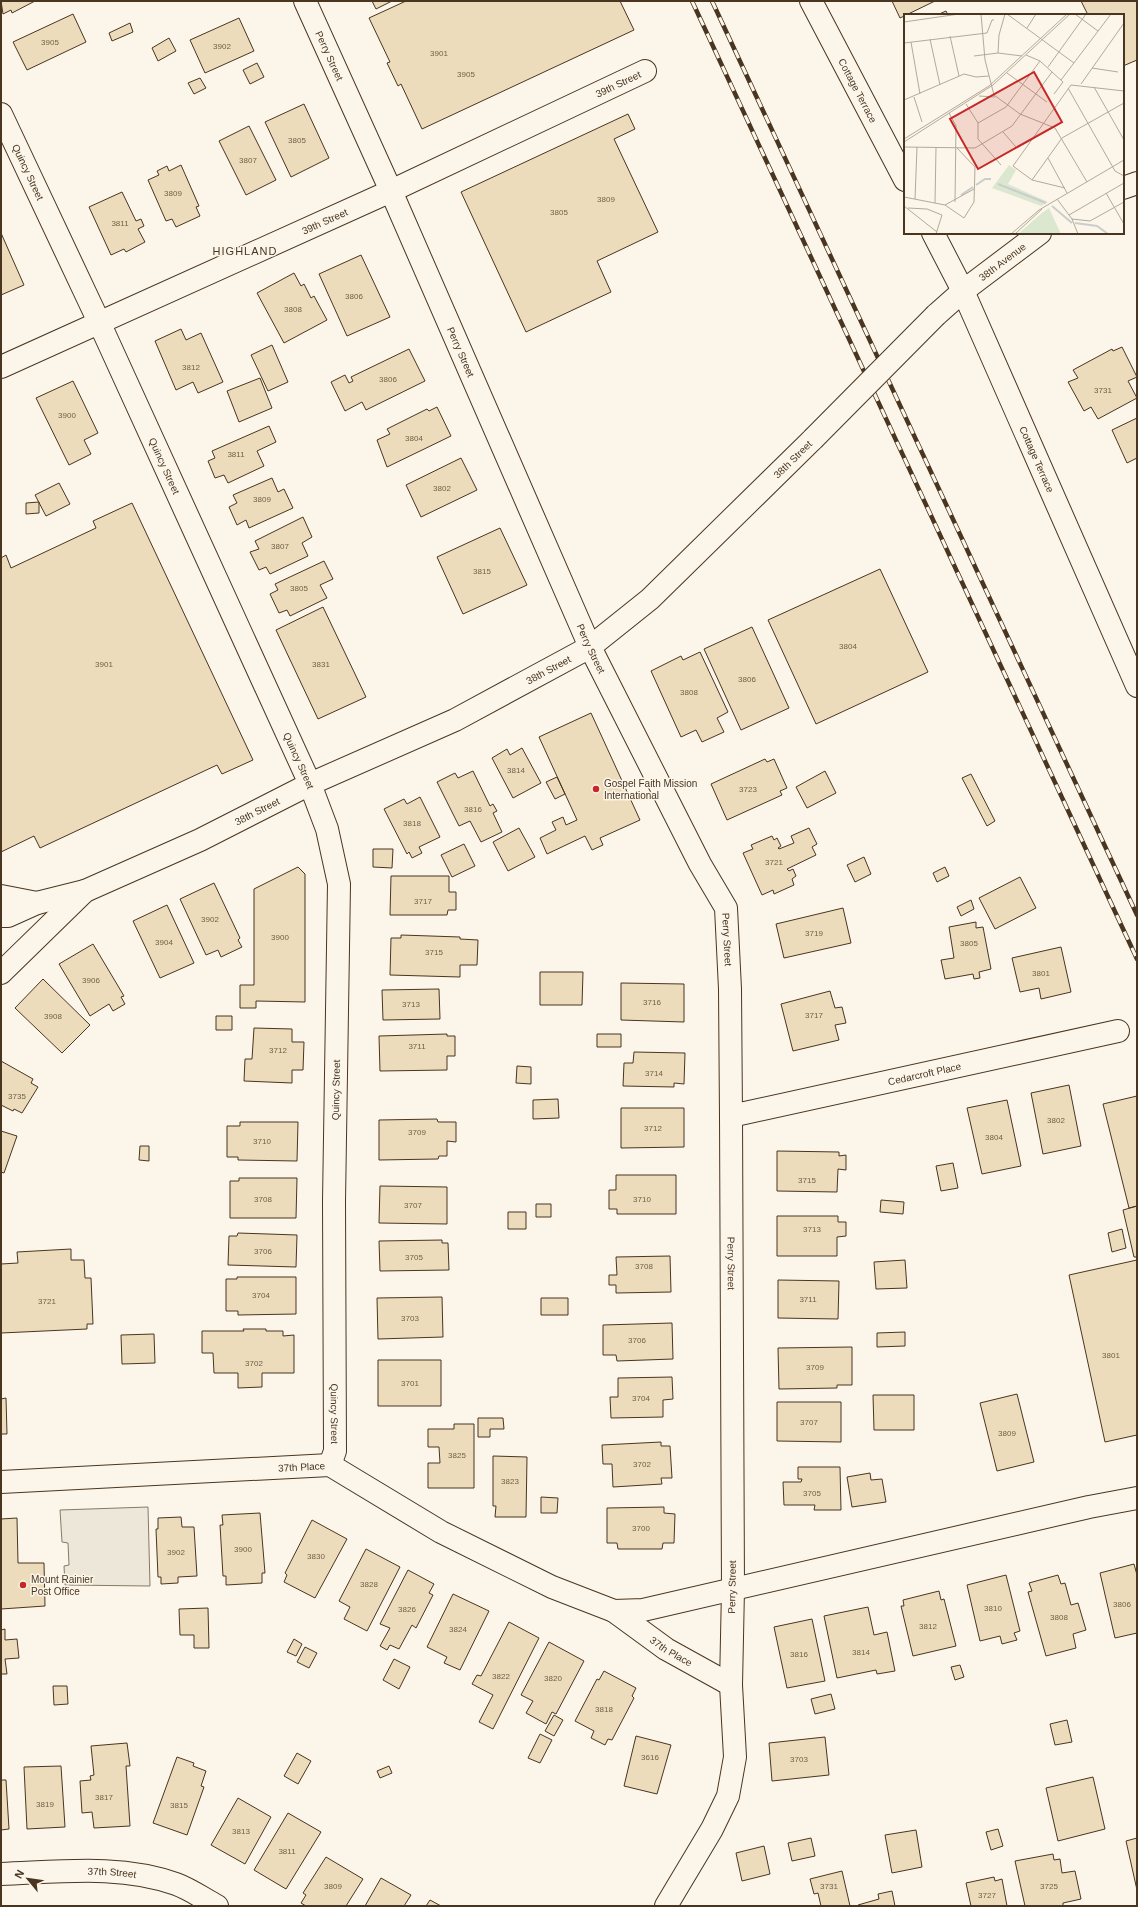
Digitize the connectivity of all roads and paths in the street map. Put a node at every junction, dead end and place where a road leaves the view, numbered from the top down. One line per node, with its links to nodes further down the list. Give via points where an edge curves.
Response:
1 (305, 1): 8 (street, Perry Street)
2 (811, 1): 5 (street, Cottage Terrace)
3 (645, 71): 8 (street, 39th Street)
4 (1, 114): 12 (street, Quincy Street)
5 (904, 178)
6 (1137, 183): 7 (street)
7 (1124, 188)
8 (391, 190): 12 (street, 39th Street); 14 (street, Perry Street)
9 (934, 234): 11 (street, Cottage Terrace)
10 (1038, 234): 11 (street, 38th Avenue)
11 (963, 291): 14 (street, 38th Street, bridge, via 650,599); 15 (street, Cottage Terrace)
12 (100, 322): 13 (street, 39th Street); 16 (street, Quincy Street)
13 (1, 367)
14 (590, 647): 16 (street, 38th Street, via 455,720); 23 (street, Perry Street, via 700,864 726,908 730,989)
15 (1137, 686)
16 (310, 784): 17 (street, 38th Street, via 200,840); 24 (street, Quincy Street, via 327,829 339,884 334,1201 334,1451)
17 (85, 891): 19 (street, 38th Street); 21 (street)
18 (1, 896): 19 (street, 38th Street)
19 (37, 903): 20 (street, 38th Street, via 8,916)
20 (1, 916)
21 (1, 973)
22 (1118, 1031): 23 (street, Cedarcroft Place)
23 (731, 1116): 27 (street, Perry Street)
24 (330, 1465): 25 (street, 37th Place); 28 (street, 37th Place, via 441,1532 552,1587)
25 (1, 1482)
26 (1137, 1498): 27 (street, 37th Place)
27 (733, 1589): 28 (street, 37th Place, via 643,1610); 29 (street, Perry Street)
28 (614, 1611): 29 (street, 37th Place, via 666,1649)
29 (731, 1685): 32 (street, Perry Street, via 735,1757 728,1796 712,1829)
30 (1, 1874): 31 (street, 37th Street, via 112,1871 178,1884)
31 (217, 1906)
32 (666, 1906)

